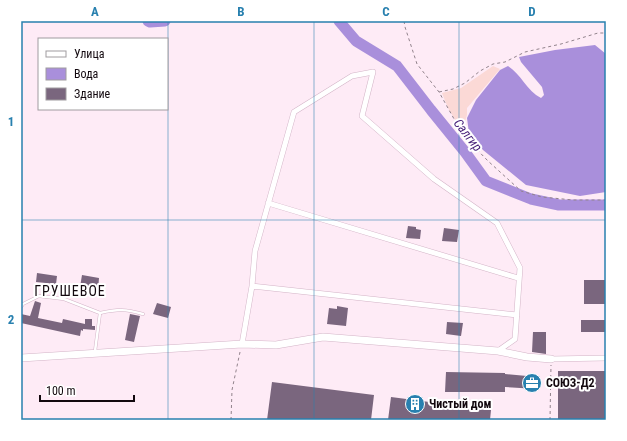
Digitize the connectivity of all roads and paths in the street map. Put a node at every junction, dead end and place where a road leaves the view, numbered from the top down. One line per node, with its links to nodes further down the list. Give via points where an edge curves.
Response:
1 (404, 21): 3 (path, via 417,64)
2 (606, 33): 3 (path, via 525,52 505,62 493,64 453,89)
3 (439, 92): 4 (path, via 463,135 521,191 542,197)
4 (606, 200)
5 (268, 203): 6 (street); 6 (street, via 294,112 352,76 373,72 362,116 434,179 496,223 520,268); 7 (street, via 255,251)
6 (518, 278): 11 (street)
7 (252, 286): 11 (street); 12 (street)
8 (21, 307): 9 (lane, via 22,304 39,296 64,299)
9 (100, 313): 10 (lane, via 125,309); 14 (lane)
10 (143, 314)
11 (517, 315): 13 (street, via 515,339)
12 (242, 344): 13 (street, via 276,345 323,337); 14 (street); 18 (path, via 235,368)
13 (498, 351): 17 (street, via 528,358)
14 (95, 353): 15 (street)
15 (21, 358)
16 (606, 358): 17 (street)
17 (551, 359): 19 (path)
18 (231, 420)
19 (550, 420)

